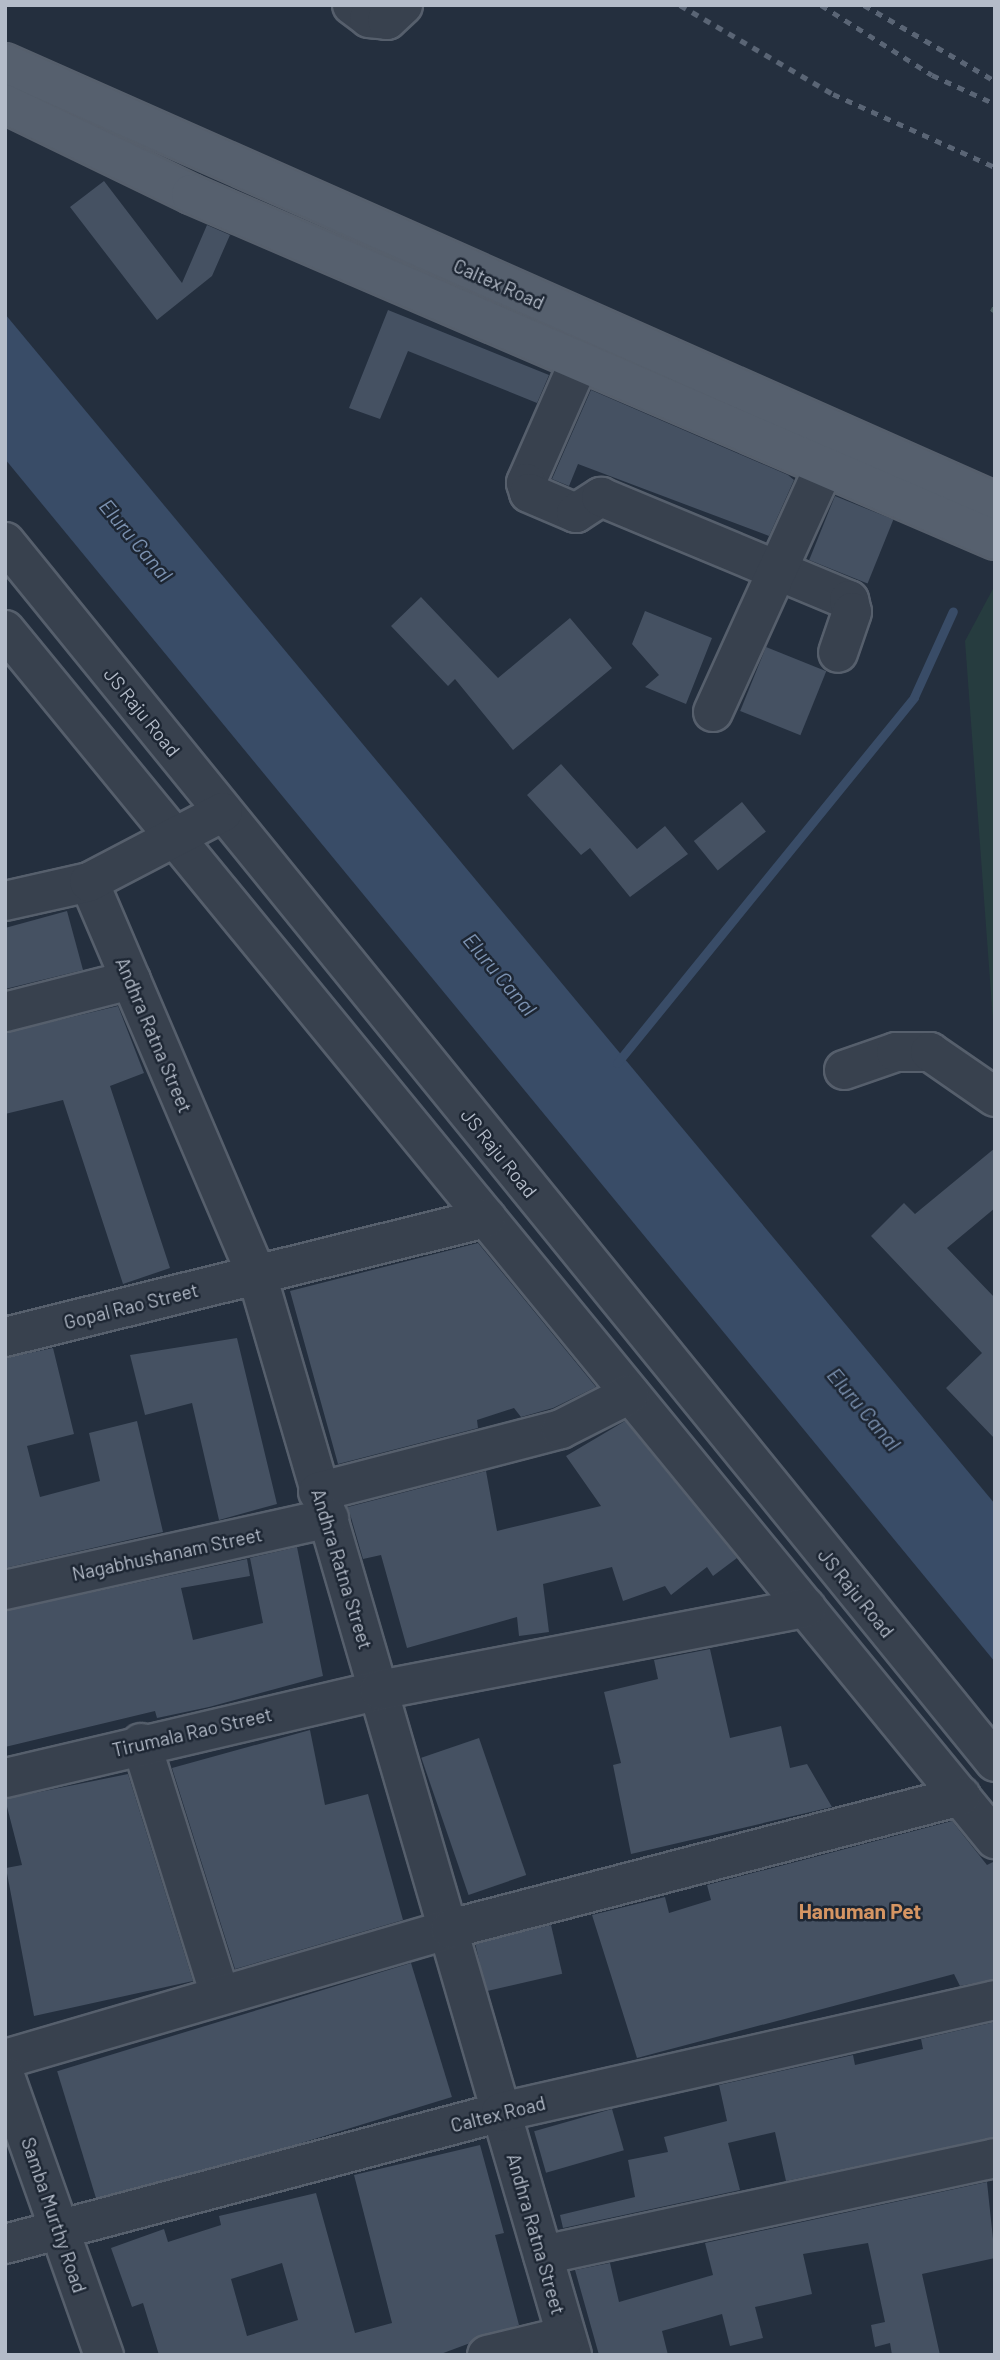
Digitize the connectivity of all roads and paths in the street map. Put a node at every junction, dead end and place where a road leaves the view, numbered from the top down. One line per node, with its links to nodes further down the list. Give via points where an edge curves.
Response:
1 (352, 5): 2 (street, via 369,18 387,20)
2 (403, 5)
3 (5, 63): 7 (main road, Caltex Road)
4 (5, 104): 5 (main road, Caltex Road, via 191,194)
5 (579, 362): 6 (main road, Caltex Road); 10 (street, via 526,483 529,493 576,513 601,497)
6 (823, 469): 8 (main road, Caltex Road); 10 (street)
7 (995, 502)
8 (995, 540)
9 (5, 542): 14 (street, JS Raju Road)
10 (778, 568): 12 (street, via 853,605); 13 (street)
11 (5, 631): 15 (street)
12 (838, 653)
13 (713, 712)
14 (223, 812): 15 (street); 31 (street, JS Raju Road)
15 (176, 841): 16 (street); 22 (street)
16 (89, 882): 17 (street); 18 (street, Andhra Ratna Street)
17 (5, 901)
18 (131, 980): 19 (street); 23 (street, Andhra Ratna Street)
19 (5, 1012)
20 (845, 1070): 21 (street, via 896,1052 930,1052)
21 (995, 1097)
22 (487, 1218): 23 (street, Gopal Rao Street); 25 (street)
23 (257, 1275): 24 (street, Gopal Rao Street); 26 (street, Andhra Ratna Street)
24 (5, 1337)
25 (630, 1394): 26 (street, Nagabhushanam Street, via 561,1429); 28 (street)
26 (323, 1505): 27 (street, Nagabhushanam Street); 29 (street, Andhra Ratna Street)
27 (5, 1590)
28 (806, 1608): 29 (street, Tirumala Rao Street); 33 (street)
29 (379, 1690): 30 (street, Tirumala Rao Street); 35 (street, Andhra Ratna Street)
30 (141, 1743): 32 (street, Tirumala Rao Street); 36 (street)
31 (995, 1762)
32 (5, 1778)
33 (961, 1796): 34 (street); 35 (street)
34 (995, 1839)
35 (450, 1929): 36 (street); 40 (street, Andhra Ratna Street)
36 (220, 1995): 38 (street)
37 (995, 2000): 40 (street, Caltex Road)
38 (5, 2059)
39 (5, 2076): 42 (street, Samba Murthy Road)
40 (501, 2112): 42 (street, Caltex Road); 44 (street, Andhra Ratna Street)
41 (995, 2158): 44 (street)
42 (61, 2233): 43 (street, Caltex Road); 46 (street, Samba Murthy Road)
43 (5, 2244)
44 (543, 2255): 45 (street, Andhra Ratna Street)
45 (569, 2345): 47 (street)
46 (103, 2355)
47 (487, 2355)

